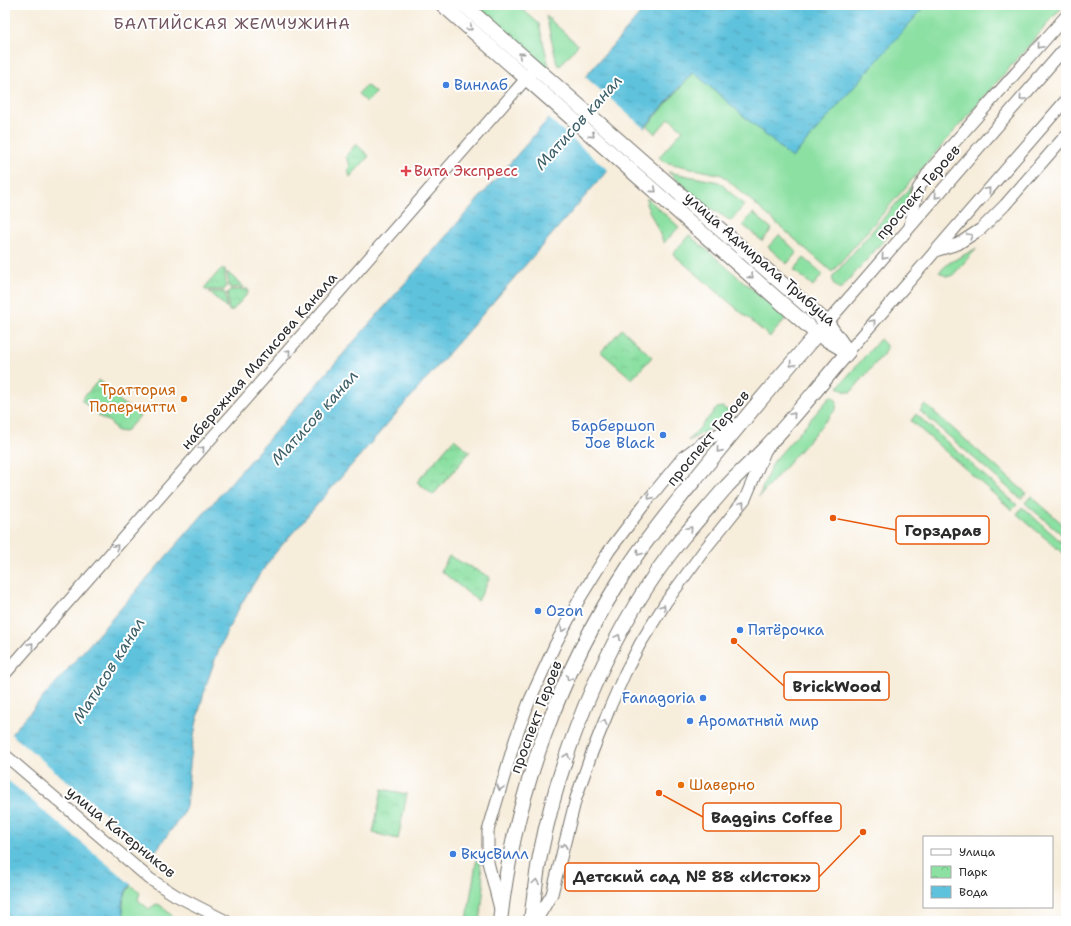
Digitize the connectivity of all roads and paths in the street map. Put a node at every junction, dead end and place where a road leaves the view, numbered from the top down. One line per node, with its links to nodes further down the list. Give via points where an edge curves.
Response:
1 (444, 5): 5 (street, улица Адмирала Трибуца, one-way to 5)
2 (464, 5): 5 (street, улица Адмирала Трибуца, one-way to 2)
3 (1066, 16): 9 (street, one-way to 9, via 930,170 918,189)
4 (1066, 47): 9 (street, проспект Героев, one-way to 9)
5 (531, 73): 8 (street, улица Адмирала Трибуца); 16 (street, набережная Матисова Канала, one-way to 5)
6 (1066, 100): 10 (street, one-way to 6)
7 (1066, 135): 10 (street, one-way to 7, via 958,244 981,229)
8 (629, 159): 11 (street, улица Адмирала Трибуца); 12 (street, улица Адмирала Трибуца, one-way to 12)
9 (910, 228): 11 (street, проспект Героев, one-way to 11)
10 (935, 251): 13 (street, one-way to 10)
11 (827, 323): 12 (street, проспект Героев); 13 (street, улица Адмирала Трибуца)
12 (817, 334): 13 (street, улица Адмирала Трибуца); 14 (street, проспект Героев, one-way to 14)
13 (848, 352): 15 (street, one-way to 13)
14 (744, 420): 18 (street, проспект Героев, one-way to 18, via 661,522 629,566 579,655 554,710 532,769 511,847); 18 (street, one-way to 18, via 702,443 683,457 609,551 555,645 518,732 488,830 488,862)
15 (768, 445): 20 (street, one-way to 15, via 541,852 559,779 581,716 603,666 652,580 683,538); 21 (street, one-way to 15, via 552,894 576,798 625,674 666,602 745,499)
16 (5, 674)
17 (5, 755): 19 (street, улица Катерников, via 150,879)
18 (500, 917)
19 (226, 921)
20 (531, 921)
21 (536, 921)

